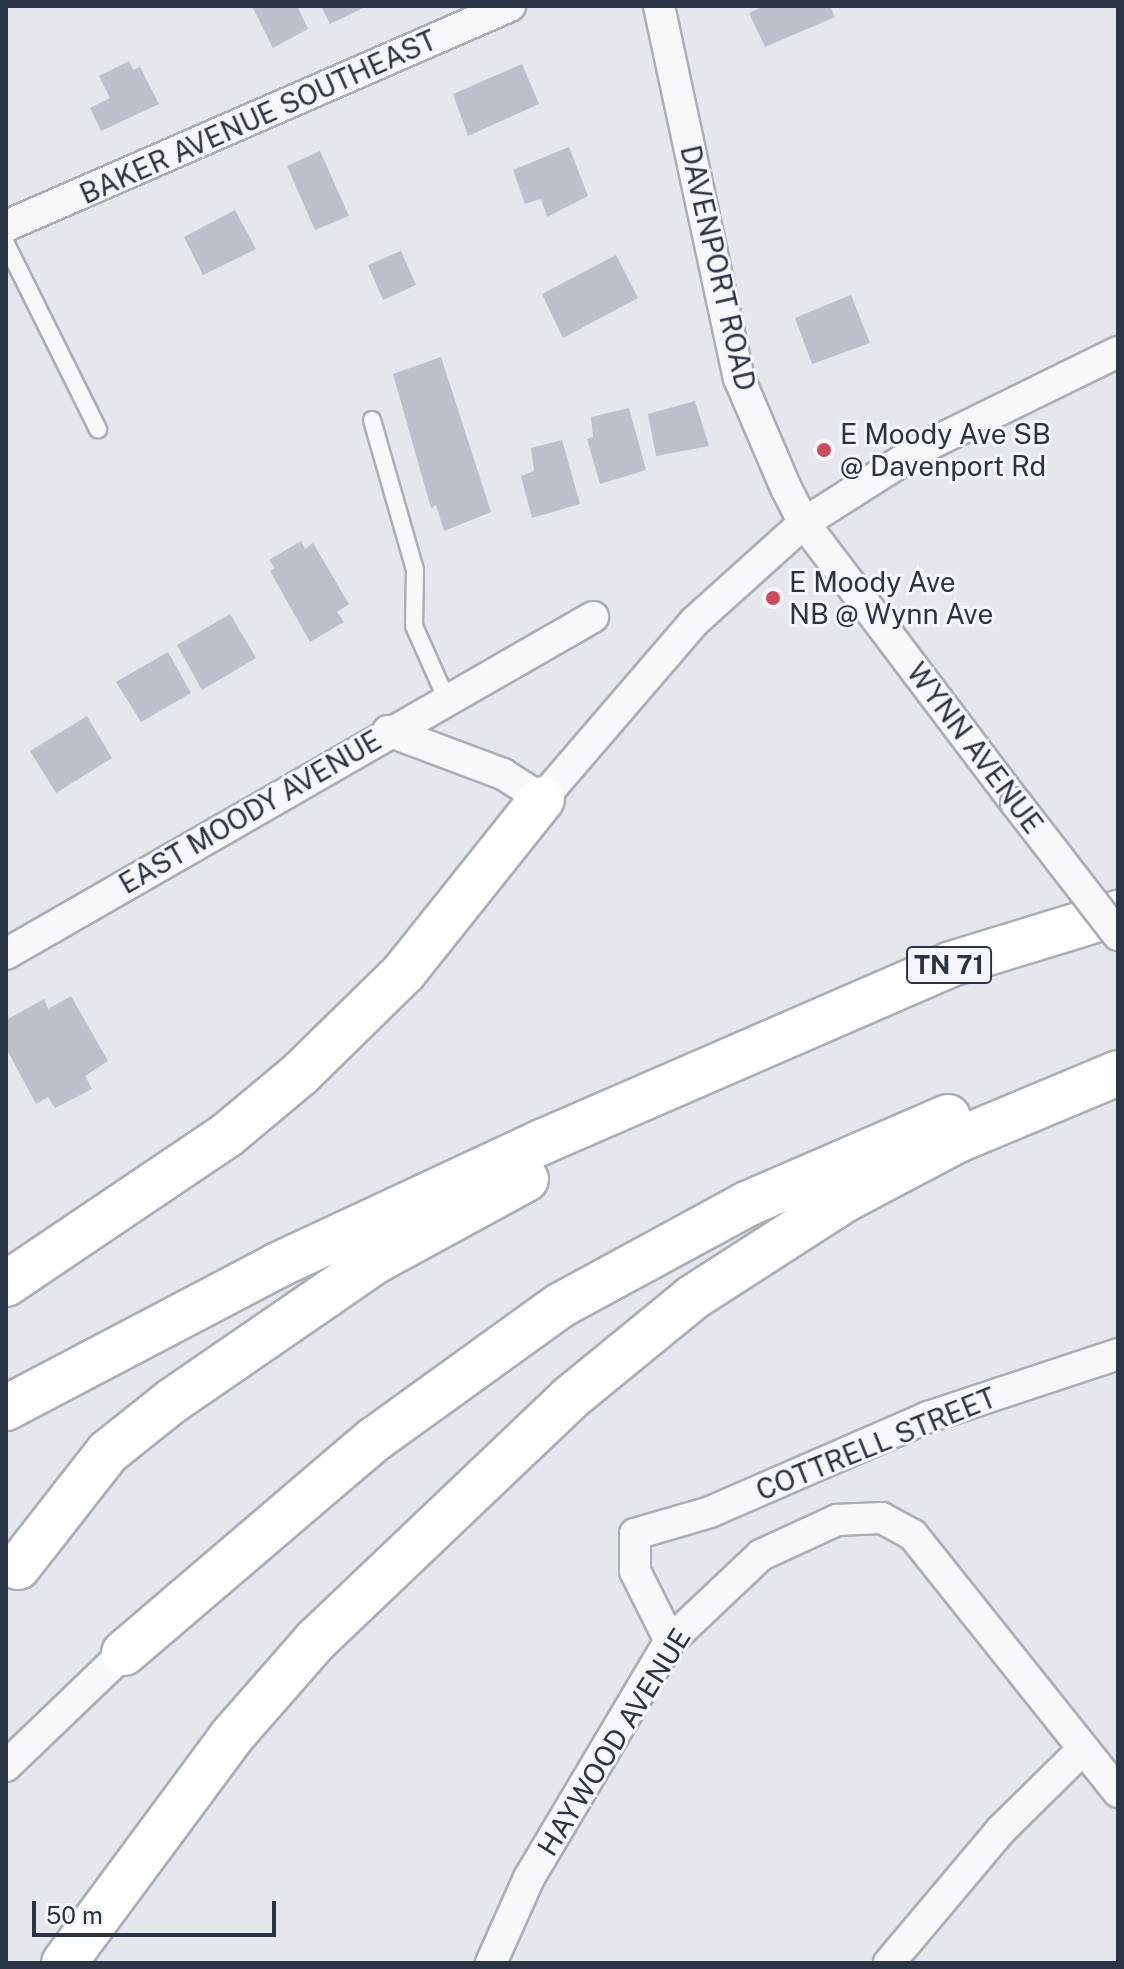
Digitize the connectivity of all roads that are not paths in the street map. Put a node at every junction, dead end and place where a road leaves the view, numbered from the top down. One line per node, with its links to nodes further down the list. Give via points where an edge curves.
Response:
1 (510, 6): 3 (street, BAKER AVENUE SOUTHEAST)
2 (659, 6): 8 (street, DAVENPORT ROAD, via 739,378)
3 (6, 226)
4 (6, 244): 7 (lane)
5 (1118, 352): 8 (street, via 922,448)
6 (372, 420): 10 (lane, via 415,570 414,626)
7 (98, 429)
8 (804, 523): 12 (street, via 695,621); 14 (street, WYNN AVENUE, bridge)
9 (593, 617): 10 (street)
10 (446, 698): 11 (street)
11 (388, 731): 12 (street, EAST MOODY AVENUE, via 503,774); 15 (street, EAST MOODY AVENUE)
12 (542, 799): 18 (highway, via 404,972 300,1074 227,1135)
13 (1118, 913): 16 (highway, TN 71, via 951,964)
14 (1118, 935)
15 (6, 954)
16 (787, 1034): 20 (highway, via 278,1265); 21 (highway, via 320,1296 108,1452)
17 (1118, 1070): 23 (highway, via 974,1107 856,1154 646,1255 561,1305 375,1439); 27 (highway, via 958,1140 844,1200 692,1298 570,1398 315,1641 231,1737)
18 (6, 1284)
19 (1118, 1354): 22 (street, COTTRELL STREET, via 928,1417 710,1512 635,1534 635,1571)
20 (6, 1408)
21 (12, 1572)
22 (670, 1641): 24 (street, HAYWOOD AVENUE, via 761,1555 837,1520 882,1518 913,1535); 28 (street, HAYWOOD AVENUE, via 529,1878)
23 (124, 1653): 25 (street)
24 (1083, 1749): 26 (street, HAYWOOD AVENUE); 29 (street, via 1002,1829)
25 (6, 1766)
26 (1118, 1792)
27 (64, 1963)
28 (491, 1963)
29 (889, 1963)

